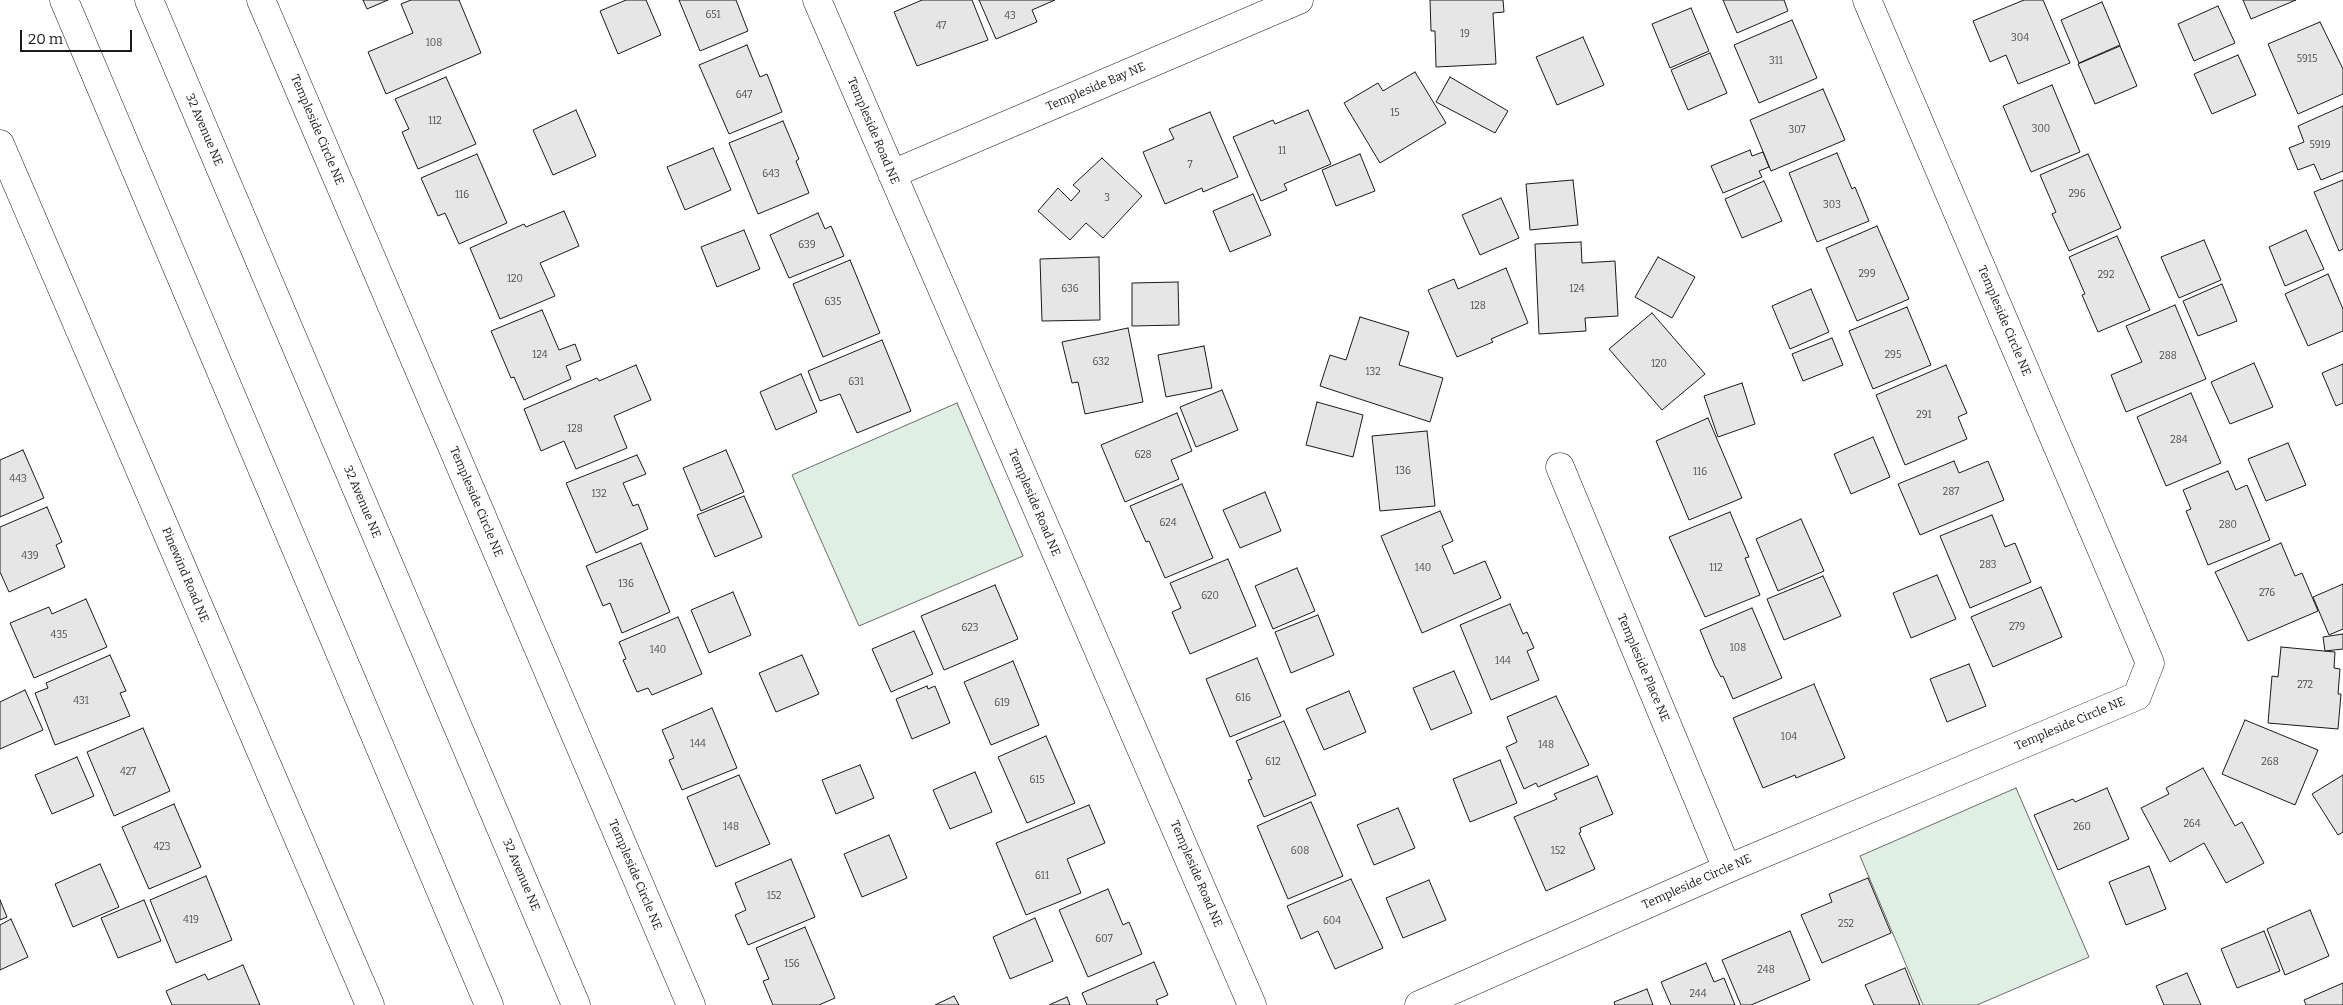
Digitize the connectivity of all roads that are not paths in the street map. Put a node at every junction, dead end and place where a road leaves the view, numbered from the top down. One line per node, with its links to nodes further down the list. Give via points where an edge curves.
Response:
1 (64, 0): 12 (street)
2 (148, 0): 13 (street, 32 Avenue NE)
3 (261, 0): 14 (street, Templeside Circle NE)
4 (817, 0): 8 (street, Templeside Road NE)
5 (1299, 0): 8 (street, Templeside Bay NE)
6 (1867, 0): 10 (street, Templeside Circle NE, via 2150,663 2137,696)
7 (0, 144): 11 (street, Pinewind Road NE)
8 (892, 174): 15 (street, Templeside Road NE)
9 (1560, 467): 10 (street, Templeside Place NE)
10 (1727, 869): 16 (street, Templeside Circle NE)
11 (370, 1005)
12 (489, 1005)
13 (576, 1005)
14 (691, 1005)
15 (1252, 1005)
16 (1419, 1005)

